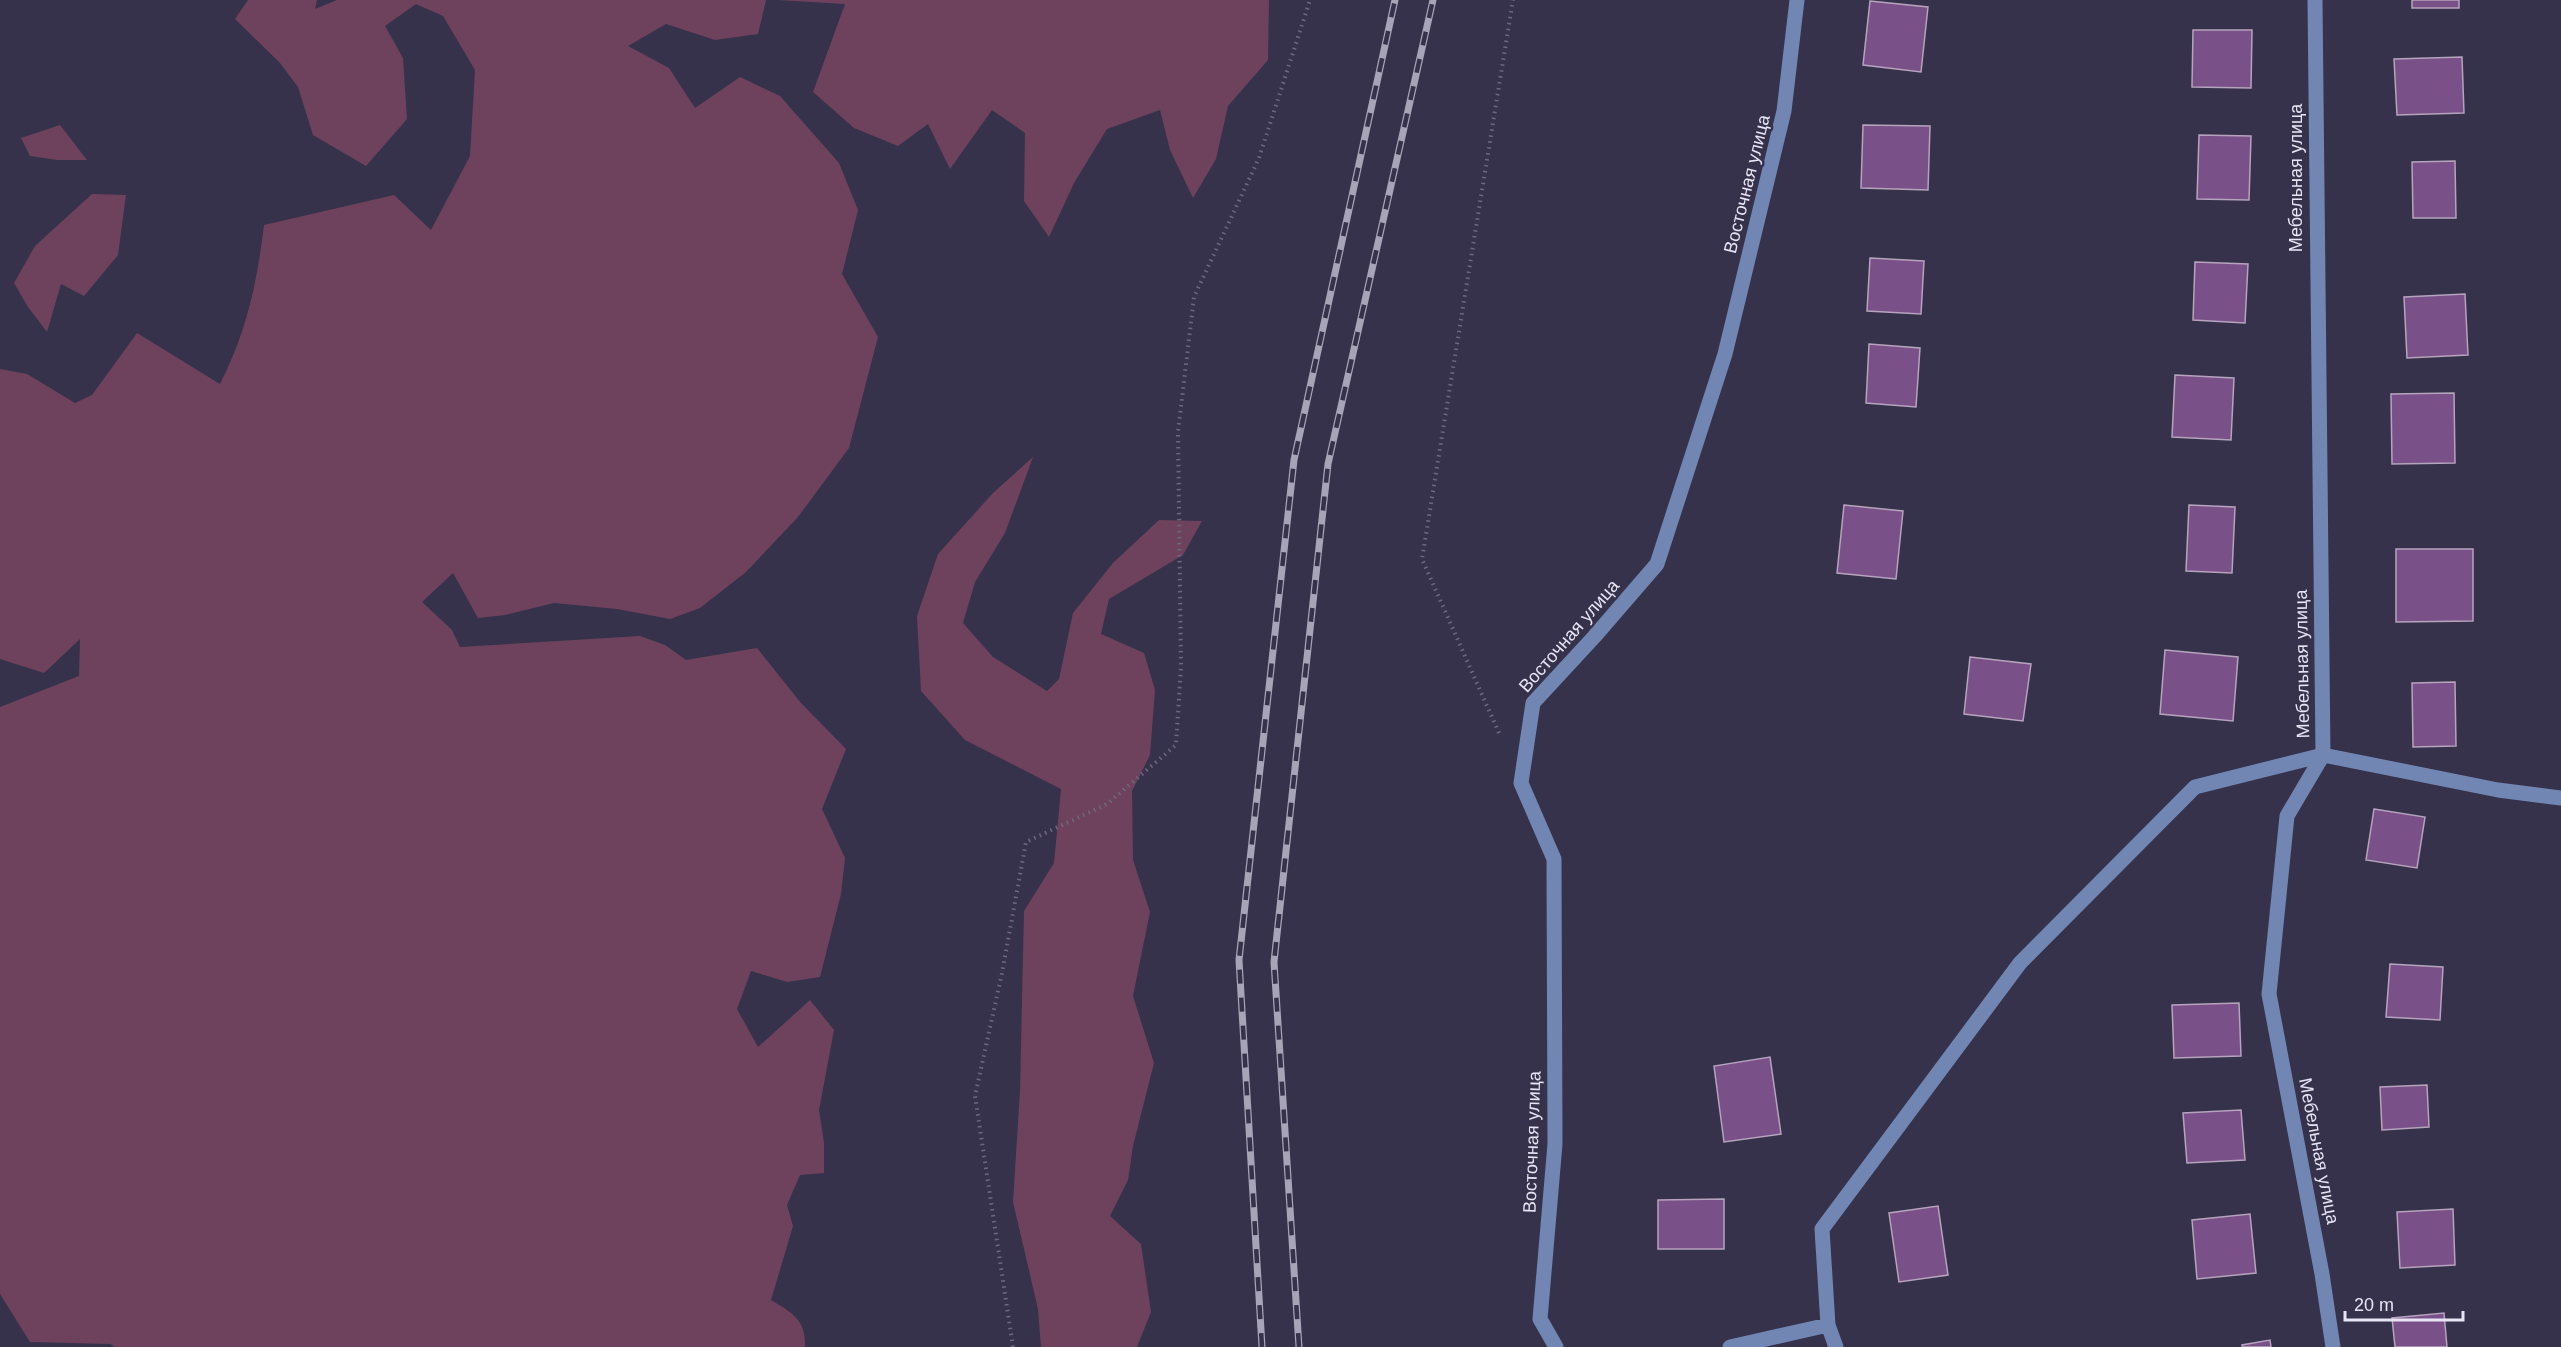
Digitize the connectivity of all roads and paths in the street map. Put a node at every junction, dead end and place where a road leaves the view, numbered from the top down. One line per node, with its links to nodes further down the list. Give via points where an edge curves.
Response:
1 (1310, 0): 9 (path, via 1259,158 1194,297 1178,432 1181,666 1176,745 1107,804 1026,842 975,1096)
2 (1513, 0): 5 (path, via 1422,559)
3 (1797, 0): 10 (street, Восточная улица, via 1784,111 1725,354 1658,564 1533,703 1521,783 1554,859 1554,1144 1540,1319)
4 (2315, 0): 6 (street, Мебельная улица)
5 (1502, 741)
6 (2323, 755): 7 (street, via 2498,790); 8 (street, via 2195,787 2020,963 1822,1229); 13 (street, Мебельная улица, via 2287,816 2269,994)
7 (2561, 798)
8 (1828, 1325): 11 (street); 12 (street)
9 (1014, 1347)
10 (1556, 1347)
11 (1730, 1347)
12 (1836, 1347)
13 (2333, 1347)

